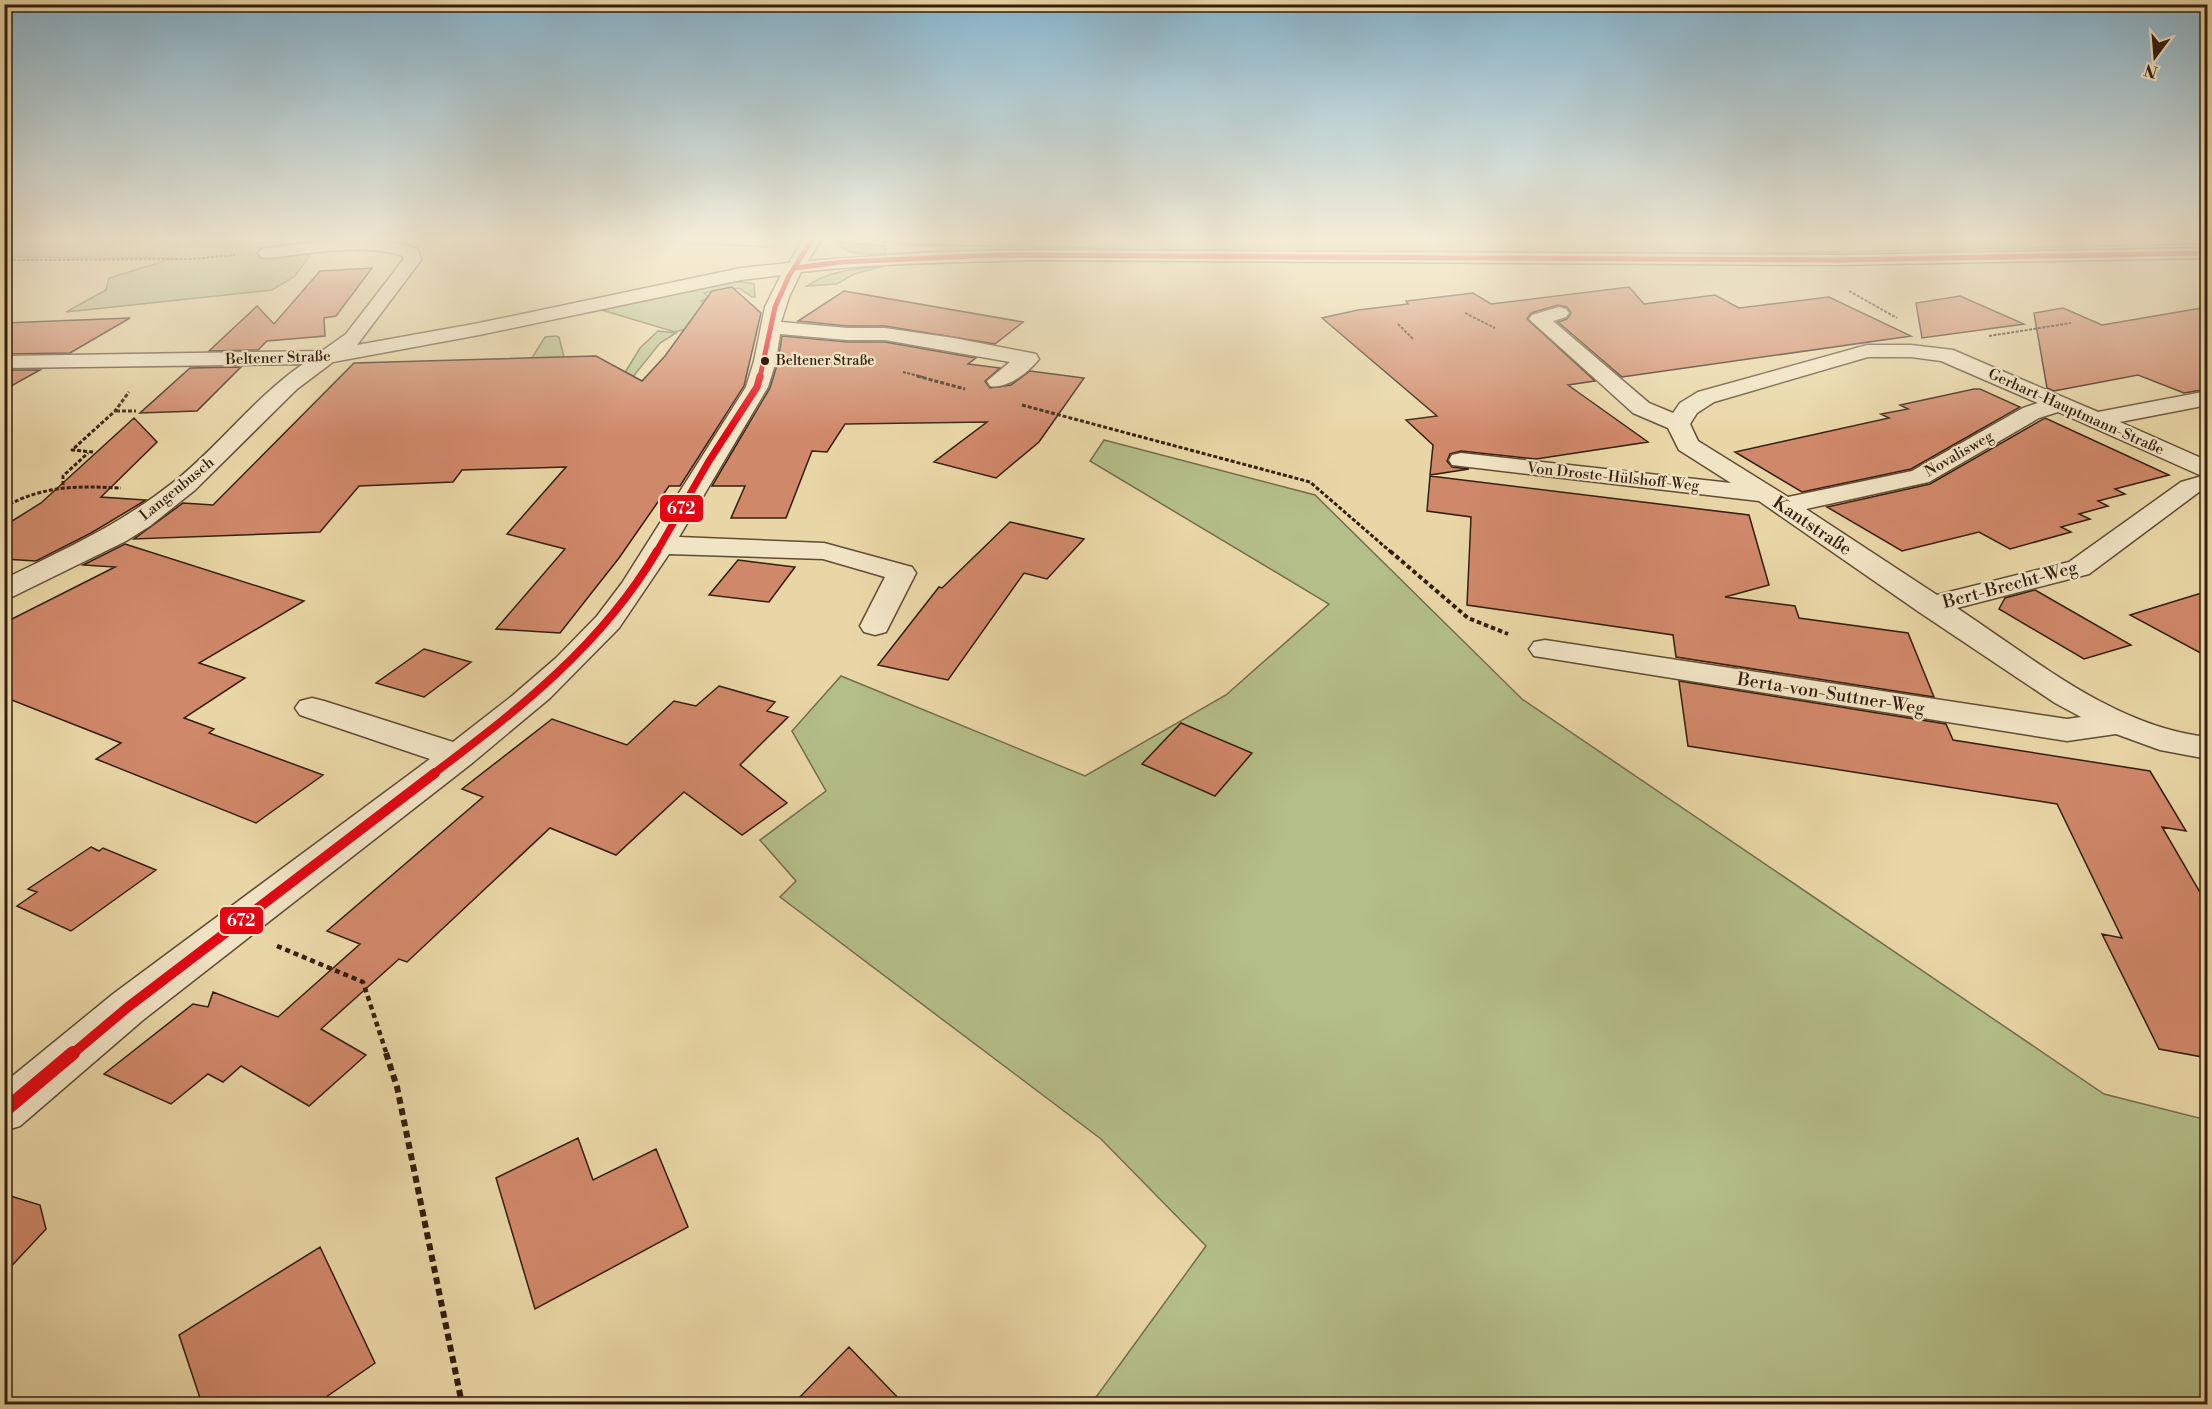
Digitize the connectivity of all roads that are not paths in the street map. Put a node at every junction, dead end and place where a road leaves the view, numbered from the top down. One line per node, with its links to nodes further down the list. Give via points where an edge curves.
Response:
1 (379, 304): 6 (street, Langenbusch, via 353,338)
2 (596, 304): 6 (street, Beltener Straße)
3 (778, 304): 5 (street)
4 (1559, 313): 12 (street, via 1539,319 1641,408)
5 (771, 327): 8 (street, via 885,334 1028,359); 17 (street, via 764,371 757,387)
6 (327, 357): 7 (street, Beltener Straße); 18 (street, Langenbusch, via 289,384 207,466 141,520)
7 (4, 362)
8 (998, 381)
9 (2208, 398): 11 (street)
10 (2059, 404): 11 (street, Gerhart-Hauptmann-Straße); 12 (street, Gerhart-Hauptmann-Straße, via 1941,350 1867,351 1706,397 1688,408); 16 (street, Novalisweg, via 2031,413 1920,477)
11 (2095, 420): 14 (street, Gerhart-Hauptmann-Straße)
12 (1678, 424): 16 (street, Kantstraße, via 1688,445)
13 (1461, 460): 16 (street, Von Droste-Hülshoff-Weg)
14 (2208, 470)
15 (2208, 482): 19 (street, Bert-Brecht-Weg, via 2190,487 2079,568)
16 (1774, 500): 19 (street, Kantstraße)
17 (661, 545): 20 (street, via 824,552 902,573); 25 (street, via 593,639 539,692)
18 (4, 590)
19 (1930, 606): 23 (street, Kantstraße, via 2067,696)
20 (876, 626)
21 (1545, 649): 23 (street, Berta-von-Suttner-Weg, via 2067,730)
22 (312, 708): 25 (street)
23 (2117, 723): 24 (street, Kantstraße)
24 (2206, 753)
25 (459, 756): 26 (street, via 128,1007)
26 (4, 1111)

